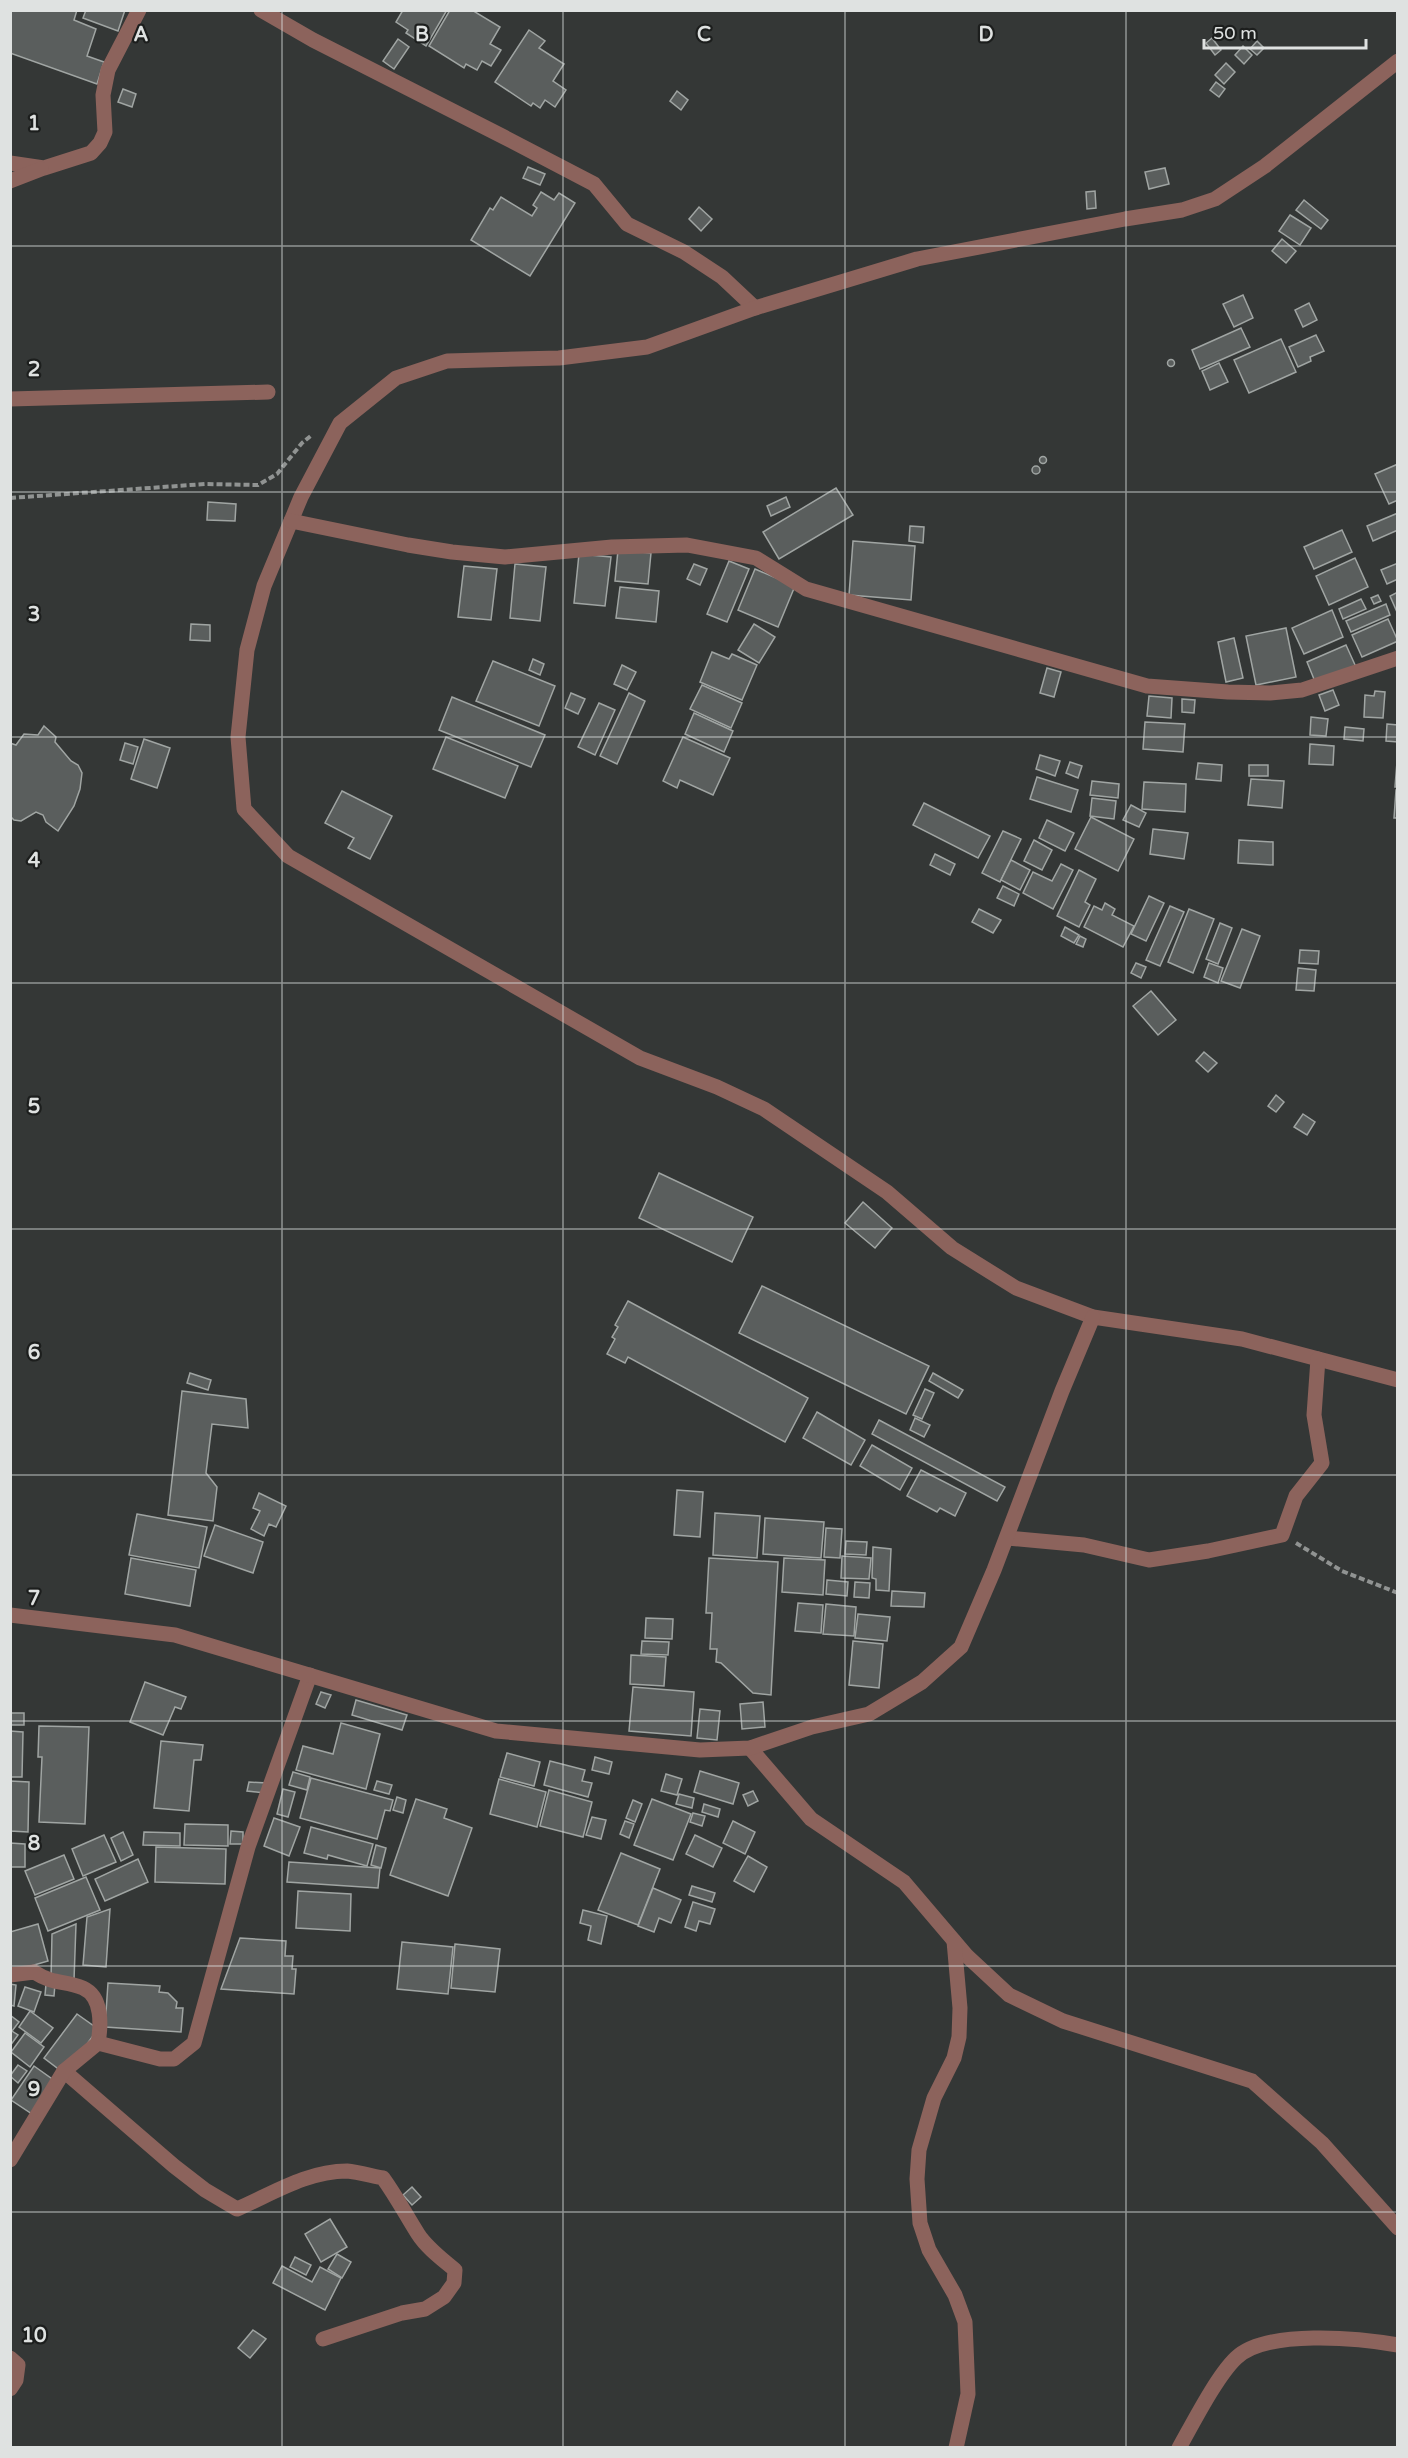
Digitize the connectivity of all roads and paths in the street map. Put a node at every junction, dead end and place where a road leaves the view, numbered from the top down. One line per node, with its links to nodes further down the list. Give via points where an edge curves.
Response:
1 (139, 10): 5 (street, via 108,70 103,95 105,132 100,143 91,153)
2 (261, 10): 7 (street, via 594,184 627,224 722,277)
3 (1398, 60): 7 (street, via 1265,166 1215,199 1182,210 917,259)
4 (10, 163): 5 (street)
5 (44, 168): 6 (street)
6 (10, 181)
7 (755, 308): 10 (street, via 647,347 559,358 447,361 396,378)
8 (268, 392): 9 (street)
9 (10, 399)
10 (340, 423): 11 (path, via 319,429 302,442 277,474 258,485 205,484); 12 (street)
11 (10, 498)
12 (291, 521): 13 (street, via 452,552 505,556 687,545 756,558 806,589 1147,686 1228,693 1302,690); 14 (street, via 264,586 247,650 238,737 244,809 288,856 640,1058 764,1109 887,1192 952,1248 1016,1288)
13 (1398, 658)
14 (1093, 1317): 15 (street, via 1242,1339); 18 (street)
15 (1318, 1359): 16 (street); 17 (street, via 1314,1415 1322,1463 1296,1496)
16 (1398, 1380)
17 (1282, 1535): 18 (street, via 1149,1560 1084,1545); 19 (path, via 1342,1571)
18 (1006, 1538): 22 (street, via 961,1647 922,1682 869,1713)
19 (1398, 1593)
20 (10, 1615): 21 (street, via 175,1635)
21 (310, 1675): 22 (street, via 496,1731 700,1750); 25 (street, via 248,1847 194,2043 174,2059 160,2059)
22 (750, 1748): 23 (street, via 811,1819 904,1882)
23 (954, 1941): 28 (street, via 1009,1995 1063,2021 1252,2081 1322,2143); 33 (street, via 959,2037 954,2058 934,2098 919,2150 917,2179 920,2223 929,2250 955,2295 965,2322 968,2394)
24 (10, 1976): 25 (street, via 34,1972 48,1981 85,1988 96,2001 101,2024)
25 (98, 2043): 26 (street)
26 (64, 2071): 27 (street); 29 (street, via 174,2166 237,2209 326,2173 348,2171 383,2178 418,2235 455,2270 454,2283 444,2297 425,2309)
27 (10, 2160)
28 (1398, 2228)
29 (323, 2339)
30 (1398, 2345): 34 (street, via 1331,2337 1263,2343 1237,2356)
31 (10, 2358): 32 (street, via 18,2365)
32 (10, 2389)
33 (956, 2448)
34 (1179, 2448)

